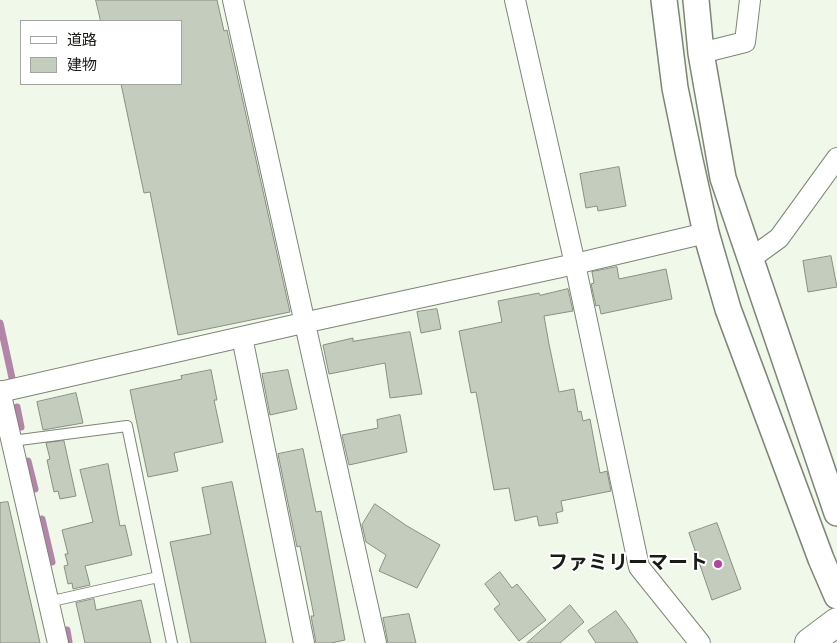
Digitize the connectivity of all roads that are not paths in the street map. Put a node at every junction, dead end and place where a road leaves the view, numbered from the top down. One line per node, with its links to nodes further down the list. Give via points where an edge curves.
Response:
1 (233, 0): 11 (street)
2 (515, 0): 10 (street)
3 (664, 0): 8 (street, via 675,88)
4 (696, 0): 6 (street)
5 (750, 0): 6 (street, via 745,42)
6 (701, 53): 9 (street, via 723,178)
7 (837, 158): 9 (street, via 780,238)
8 (706, 233): 10 (street); 17 (street, via 728,309)
9 (750, 259): 15 (street)
10 (575, 264): 11 (street); 24 (street, via 639,567)
11 (303, 323): 12 (street); 23 (street)
12 (242, 337): 13 (street); 22 (street)
13 (0, 392): 14 (street)
14 (12, 441): 16 (lane, via 126,426); 18 (street)
15 (837, 513)
16 (158, 577): 18 (lane); 21 (lane)
17 (837, 596)
18 (48, 602): 20 (street)
19 (837, 622): 25 (main road)
20 (58, 643)
21 (172, 643)
22 (304, 643)
23 (376, 643)
24 (700, 643)
25 (809, 643)

